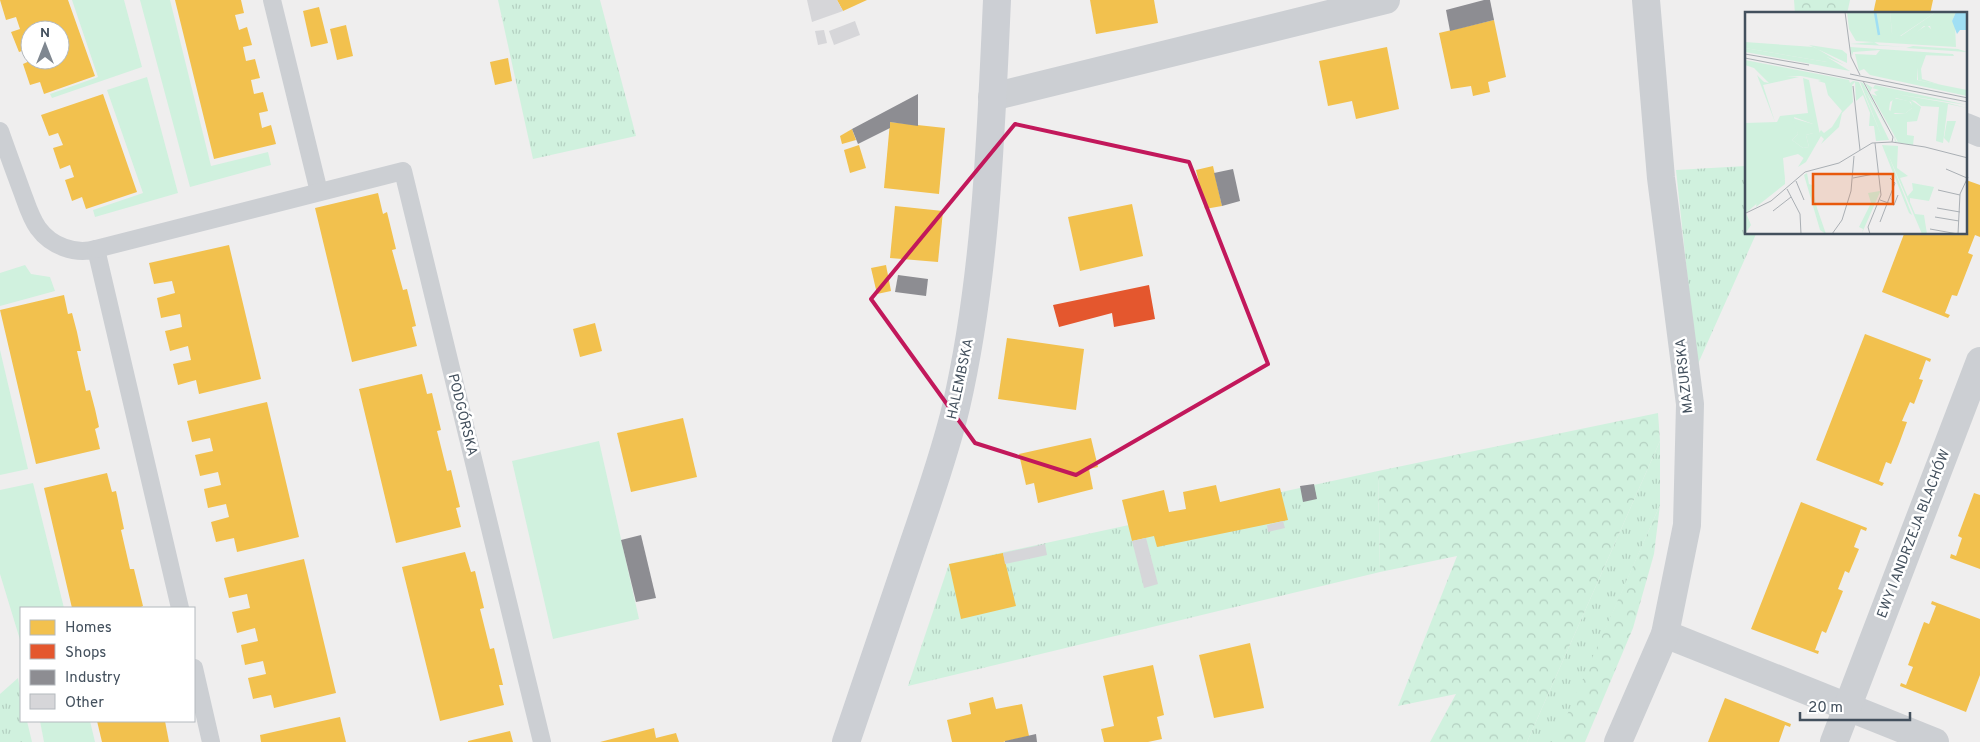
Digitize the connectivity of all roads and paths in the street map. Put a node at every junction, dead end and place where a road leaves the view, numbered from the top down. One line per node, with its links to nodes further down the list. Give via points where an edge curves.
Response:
1 (272, 0): 9 (lane)
2 (997, 0): 5 (street, HALEMBSKA)
3 (1386, 0): 5 (street)
4 (1646, 0): 13 (street, MAZURSKA, via 1661,178 1690,404 1687,525)
5 (992, 97): 18 (street, HALEMBSKA, via 970,341 956,409)
6 (1968, 129): 8 (street)
7 (0, 131): 10 (lane, PODGÓRSKA, via 30,214 39,229 64,248 76,252)
8 (1980, 133)
9 (320, 192): 10 (lane, PODGÓRSKA); 17 (lane, PODGÓRSKA, via 403,171)
10 (96, 250): 12 (lane)
11 (1980, 361): 15 (street, EWY I ANDRZEJA BLACHÓW)
12 (180, 607)
13 (1665, 634): 15 (street); 19 (street, MAZURSKA)
14 (195, 672): 16 (lane)
15 (1847, 707): 20 (street, EWY I ANDRZEJA BLACHÓW); 21 (street)
16 (211, 742)
17 (542, 742)
18 (846, 742)
19 (1618, 742)
20 (1834, 742)
21 (1935, 742)

